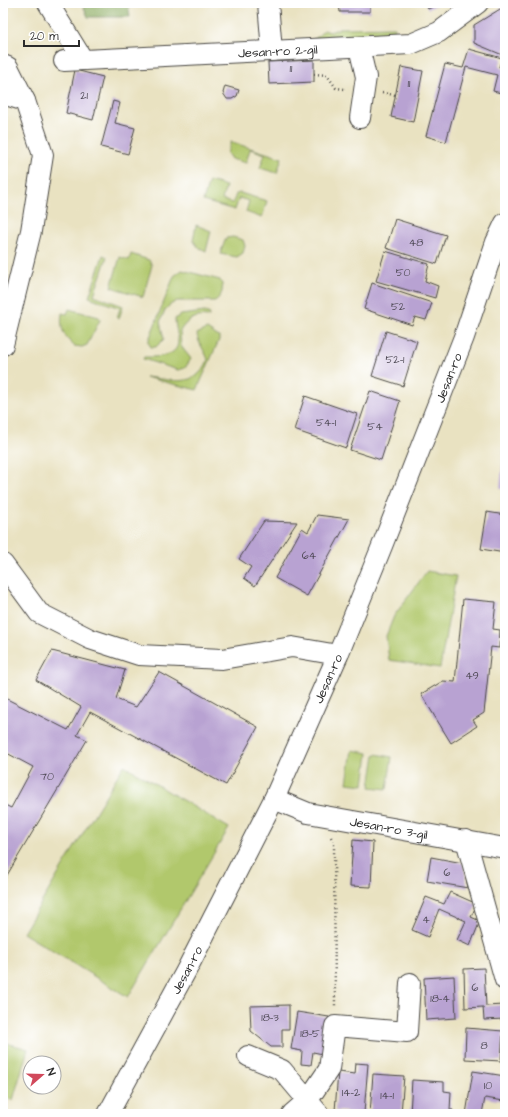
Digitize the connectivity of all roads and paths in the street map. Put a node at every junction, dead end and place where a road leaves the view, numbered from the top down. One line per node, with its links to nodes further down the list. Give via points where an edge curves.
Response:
1 (48, 3): 5 (street, Jesan-ro 2-gil, via 73,60)
2 (268, 3): 5 (street)
3 (478, 3): 4 (street, Jesan-ro 2-gil, via 439,32 411,44)
4 (359, 47): 5 (street, Jesan-ro 2-gil); 8 (street, via 366,77)
5 (272, 51)
6 (3, 65): 10 (street, via 8,67)
7 (314, 74): 8 (path, via 327,75 336,88)
8 (364, 91): 11 (street)
9 (3, 94): 10 (street)
10 (25, 101): 13 (street, via 43,154 31,231)
11 (360, 118)
12 (505, 223): 15 (street, Jesan-ro, via 496,242 464,337)
13 (3, 345)
14 (3, 564): 15 (street, via 39,613 90,639 139,655 222,659 292,647)
15 (338, 655): 16 (street, Jesan-ro)
16 (274, 800): 17 (street, Jesan-ro 3-gil, via 308,813); 25 (street, Jesan-ro, via 186,971)
17 (322, 815): 18 (street, Jesan-ro 3-gil); 22 (path, via 334,843)
18 (466, 840): 19 (street, Jesan-ro 3-gil); 20 (street)
19 (505, 848)
20 (505, 980)
21 (410, 983): 22 (street, via 407,1032)
22 (335, 1026): 24 (street, via 329,1070)
23 (248, 1056): 24 (street, via 282,1070)
24 (316, 1109): 26 (street)
25 (108, 1114)
26 (292, 1114)

